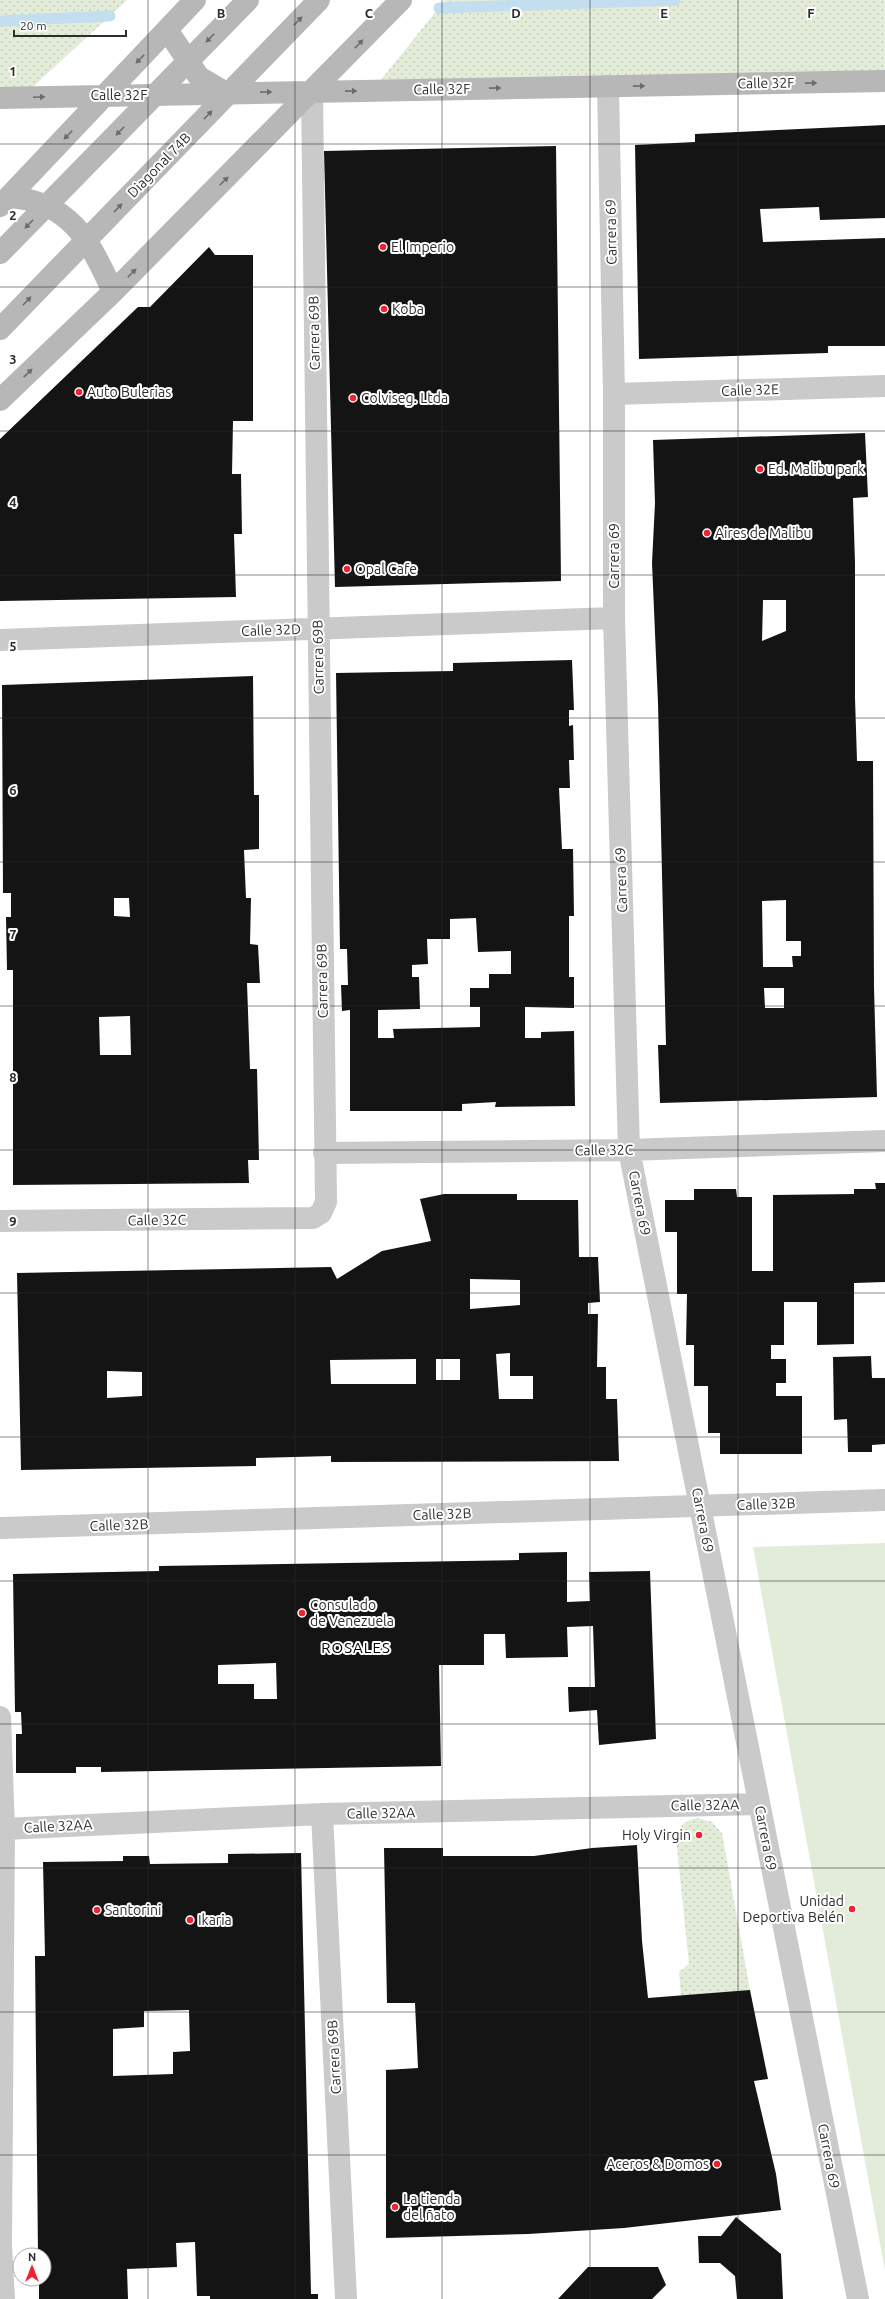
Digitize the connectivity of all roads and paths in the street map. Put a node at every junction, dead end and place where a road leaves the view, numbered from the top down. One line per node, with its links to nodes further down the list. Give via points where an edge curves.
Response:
1 (195, 0): 5 (main road)
2 (248, 0): 13 (main road, one-way to 13, bridge)
3 (319, 0): 15 (main road, Diagonal 74B, one-way to 3, bridge)
4 (401, 0): 8 (main road, one-way to 4)
5 (167, 30): 9 (main road, via 199,77); 10 (main road, one-way to 10)
6 (885, 81): 7 (main road, Calle 32F, one-way to 6)
7 (608, 86): 8 (main road, Calle 32F, one-way to 7); 17 (street, Carrera 69)
8 (312, 92): 9 (main road, Calle 32F, one-way to 8); 14 (main road, one-way to 8); 20 (street, Carrera 69B)
9 (227, 94): 10 (main road, Calle 32F)
10 (104, 96): 11 (main road, Calle 32F, one-way to 10); 12 (main road, one-way to 12)
11 (0, 98)
12 (4, 201): 14 (main road, via 39,202 61,213 78,227)
13 (0, 253)
14 (113, 292): 18 (main road, one-way to 14)
15 (0, 329)
16 (885, 386): 17 (street, Calle 32E)
17 (614, 394): 19 (street, Carrera 69)
18 (0, 400)
19 (614, 618): 20 (street, Calle 32D); 23 (street, Carrera 69)
20 (318, 629): 21 (street, Calle 32D); 24 (street, Carrera 69B)
21 (0, 640)
22 (885, 1141): 23 (street, Calle 32C)
23 (629, 1150): 24 (street, Calle 32C); 28 (street, Carrera 69)
24 (324, 1153): 25 (street, Carrera 69B, via 326,1202 321,1213)
25 (313, 1218): 26 (street, Calle 32C)
26 (0, 1221)
27 (885, 1500): 28 (street, Calle 32B)
28 (700, 1506): 29 (street, Calle 32B); 31 (street, Carrera 69)
29 (0, 1528)
30 (0, 1717): 33 (street)
31 (759, 1804): 32 (street, Calle 32AA); 36 (street, Carrera 69)
32 (322, 1814): 33 (street, Calle 32AA); 35 (street, Carrera 69B)
33 (4, 1829): 34 (street)
34 (4, 2299)
35 (346, 2299)
36 (858, 2299)

